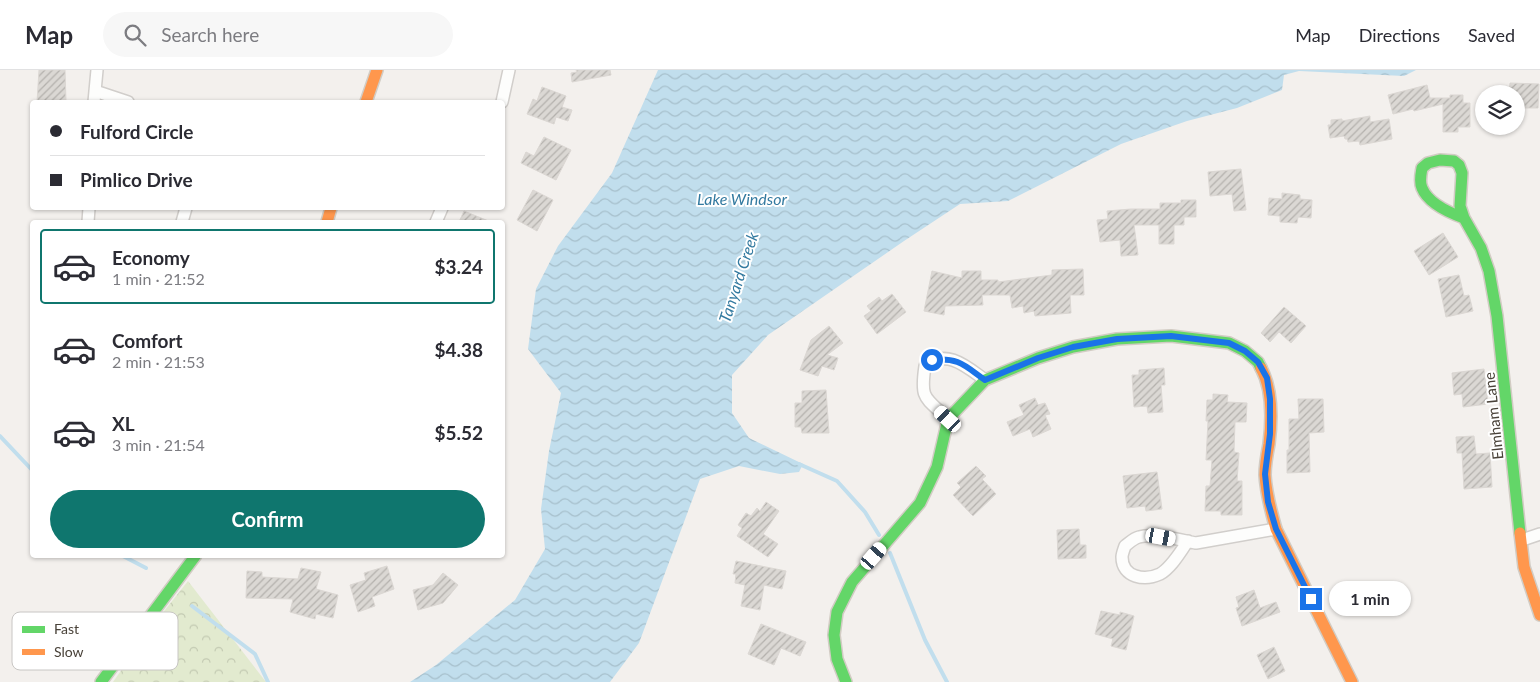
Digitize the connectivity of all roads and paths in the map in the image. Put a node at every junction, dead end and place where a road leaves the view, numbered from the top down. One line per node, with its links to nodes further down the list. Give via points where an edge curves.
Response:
1 (96, 70): 4 (street)
2 (377, 70): 6 (street)
3 (509, 70): 7 (street)
4 (94, 97): 5 (street)
5 (114, 100)
6 (367, 100)
7 (502, 100)
8 (1464, 218): 8 (street, Elmham Lane, via 1460,206 1462,180 1459,165 1446,160 1428,163 1422,168 1422,188 1441,206); 13 (street, Elmham Lane, via 1481,248 1489,271)
9 (985, 380): 10 (street); 10 (street, via 958,361 932,360 925,366 922,389 926,399); 11 (street, via 1073,347 1117,339 1171,336 1229,343 1245,351 1258,362 1267,378 1270,434 1265,474 1268,502)
10 (948, 419): 20 (street, via 937,466 920,503 852,582 837,612 834,634 837,659)
11 (1276, 529): 14 (street, via 1196,543); 21 (street)
12 (1540, 534): 13 (street)
13 (1522, 540): 17 (street, Elmham Lane, via 1524,567)
14 (1188, 541): 14 (street, via 1138,537 1124,546 1122,558 1126,571 1136,578 1160,573)
15 (194, 558): 16 (street)
16 (154, 612)
17 (1540, 615)
18 (111, 670): 19 (street)
19 (102, 682)
20 (846, 682)
21 (1352, 682)

